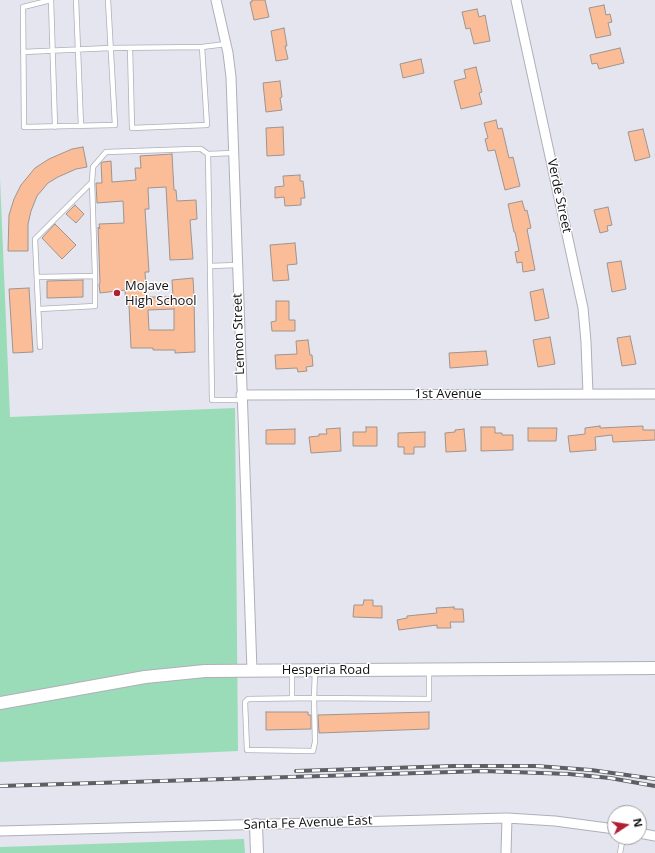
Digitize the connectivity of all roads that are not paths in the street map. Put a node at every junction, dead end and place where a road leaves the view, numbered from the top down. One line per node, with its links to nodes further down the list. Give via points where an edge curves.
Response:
1 (51, 0): 11 (lane); 12 (lane, via 23,7)
2 (76, 0): 10 (lane)
3 (108, 0): 8 (lane)
4 (216, 0): 6 (street, Lemon Street)
5 (516, 0): 24 (street, Verde Street, via 583,308)
6 (226, 44): 7 (lane); 15 (street, Lemon Street, via 231,77)
7 (202, 47): 9 (lane); 9 (lane, via 207,126 132,128)
8 (110, 48): 9 (lane); 10 (lane); 14 (lane, via 115,124)
9 (130, 48)
10 (78, 49): 11 (lane); 14 (lane)
11 (52, 50): 12 (lane); 13 (lane)
12 (23, 52): 13 (lane, via 24,127)
13 (55, 126): 14 (lane)
14 (81, 126)
15 (234, 153): 16 (lane); 18 (street, Lemon Street)
16 (208, 154): 17 (lane, via 194,148 106,152 93,167); 19 (lane)
17 (92, 182): 20 (lane); 21 (lane, via 35,239)
18 (237, 265): 19 (lane); 26 (street, Lemon Street)
19 (210, 266): 26 (lane, via 212,400)
20 (95, 276): 21 (lane); 22 (lane, via 95,306)
21 (37, 277): 22 (lane)
22 (39, 309): 23 (lane)
23 (40, 347)
24 (588, 394): 25 (street, 1st Avenue); 26 (street, 1st Avenue)
25 (655, 394)
26 (241, 397): 29 (street, Lemon Street)
27 (655, 668): 28 (main road, Hesperia Road)
28 (429, 669): 31 (main road, Hesperia Road); 33 (lane, via 429,699)
29 (252, 670): 30 (main road, Hesperia Road); 34 (main road, Hesperia Road, via 205,671 144,677)
30 (292, 670): 31 (main road, Hesperia Road); 32 (lane)
31 (315, 670): 33 (lane)
32 (292, 698): 33 (lane); 33 (lane, via 248,699 245,702 247,750 313,751)
33 (314, 698)
34 (0, 703)
35 (507, 818): 36 (street, Santa Fe Avenue East); 37 (street, Santa Fe Avenue East); 40 (street)
36 (256, 825): 38 (street, Santa Fe Avenue East); 39 (main road)
37 (607, 828)
38 (0, 831)
39 (257, 853)
40 (506, 853)

